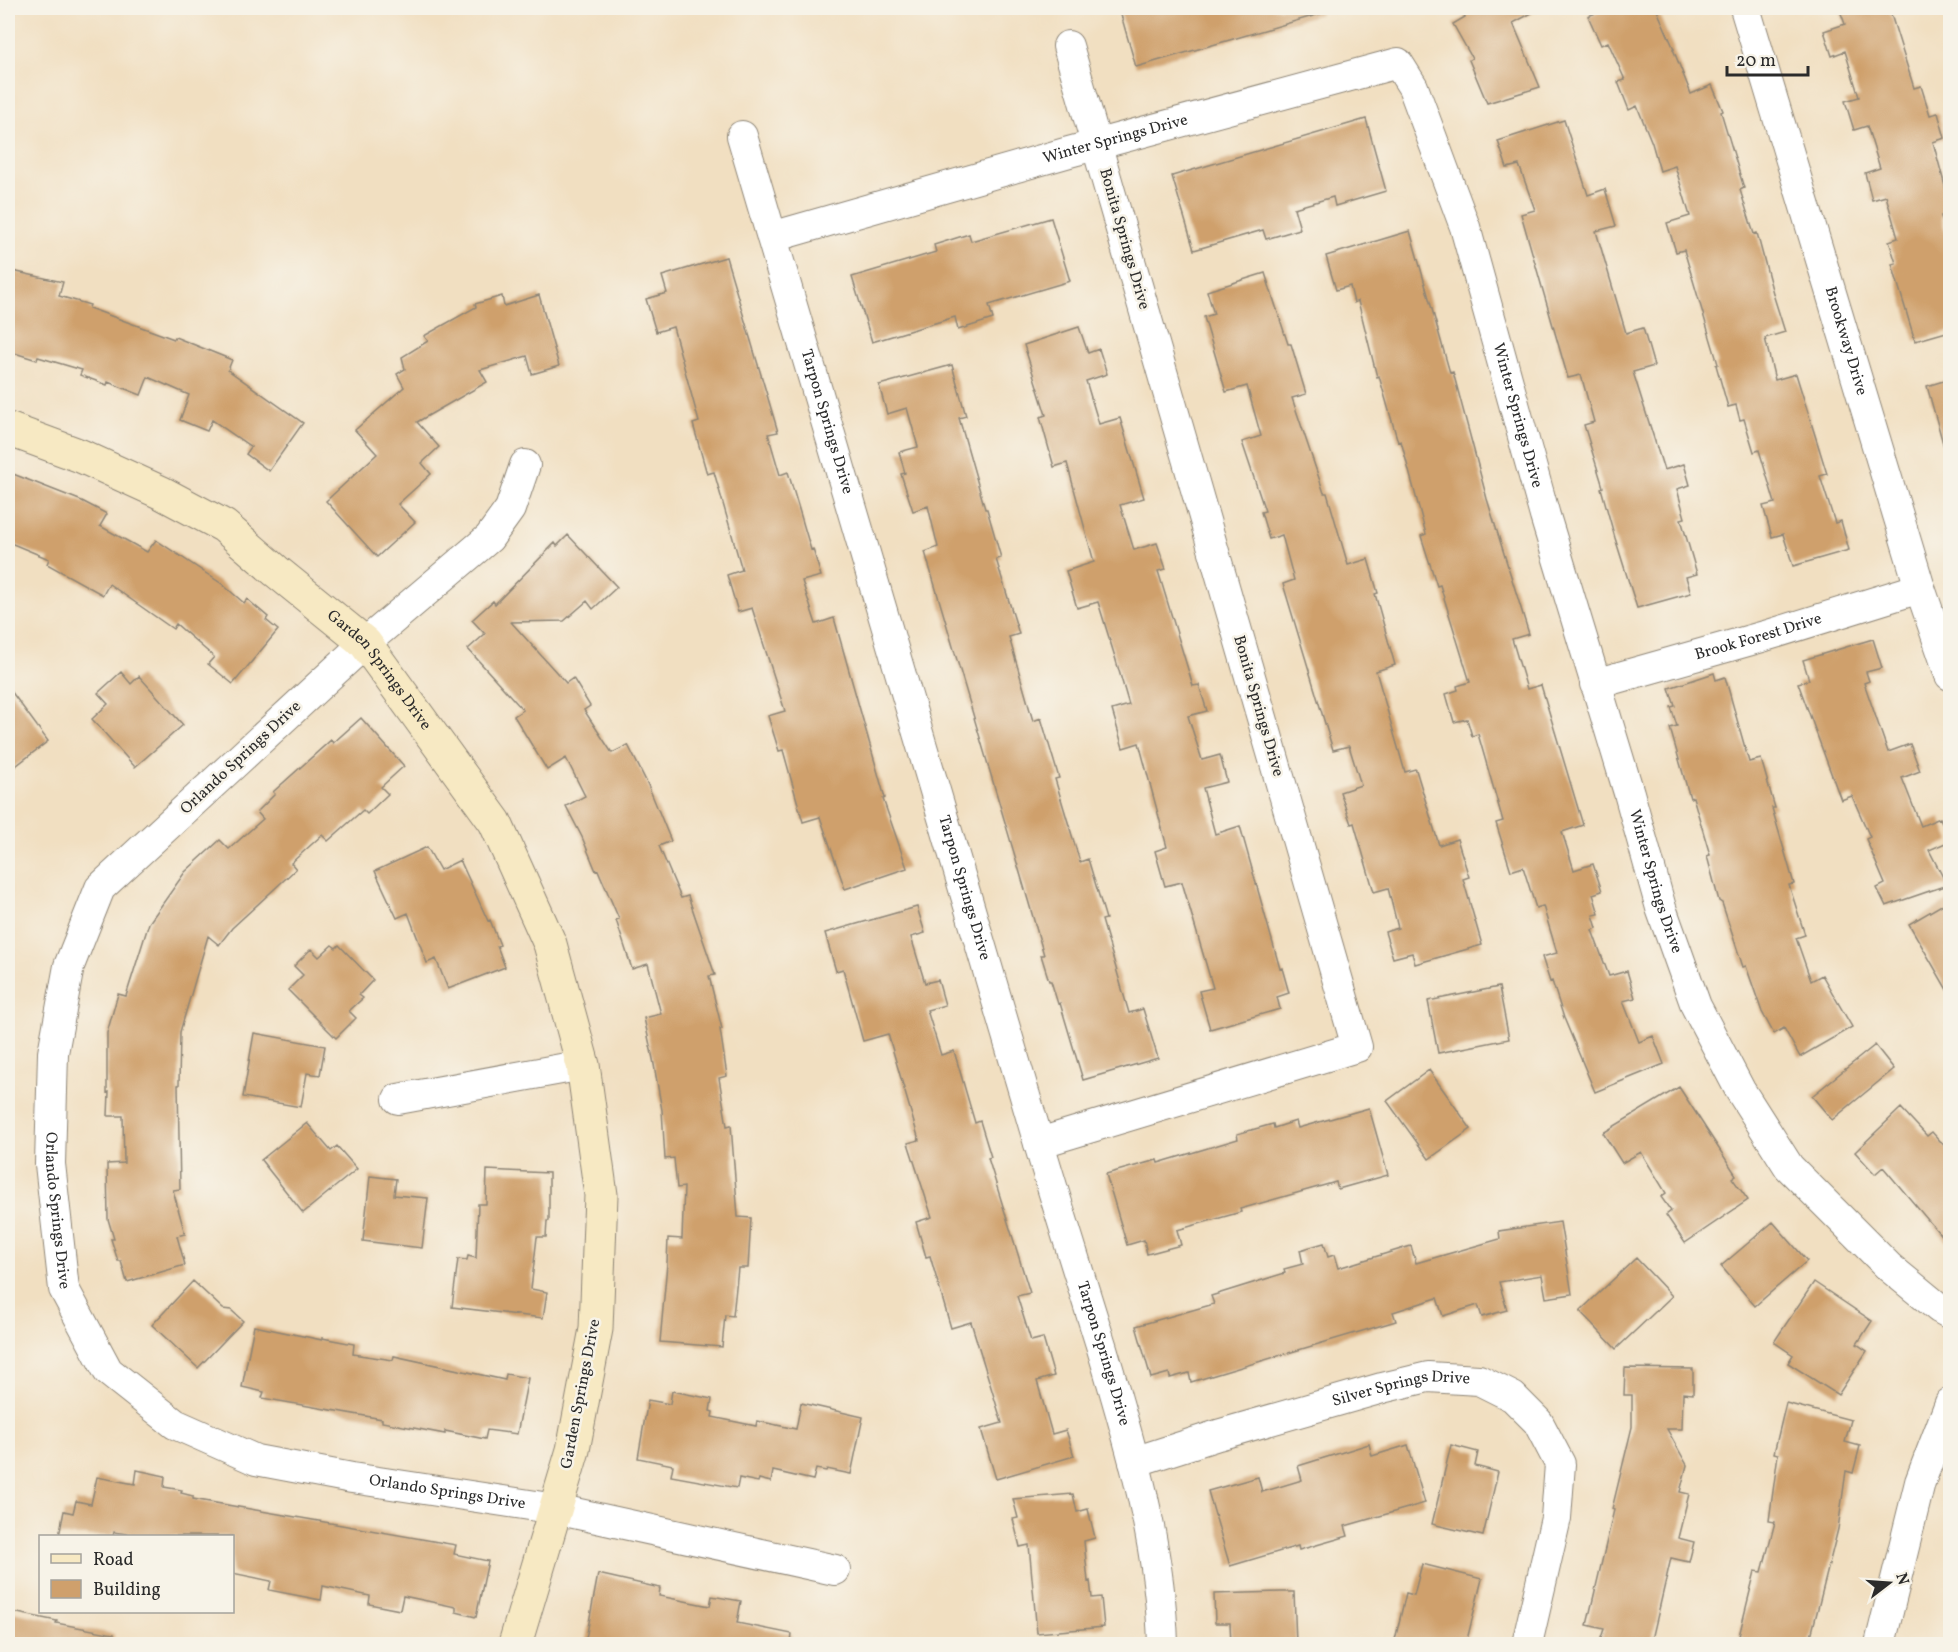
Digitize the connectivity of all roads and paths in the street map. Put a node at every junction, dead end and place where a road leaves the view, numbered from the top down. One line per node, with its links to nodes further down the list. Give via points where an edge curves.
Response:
1 (1745, 8): 8 (street, Brookway Drive)
2 (1068, 46): 4 (street, Bonita Springs Drive)
3 (742, 136): 5 (street, Tarpon Springs Drive)
4 (1096, 145): 5 (street, Winter Springs Drive); 11 (street, Winter Springs Drive, via 1398,63 1413,87 1465,227); 14 (street, Bonita Springs Drive, via 1357,1047)
5 (772, 237): 14 (street, Tarpon Springs Drive)
6 (8, 429): 9 (street, Garden Springs Drive, via 91,461 224,526)
7 (525, 465): 9 (street, Orlando Springs Drive, via 510,509 489,538)
8 (1920, 588): 10 (street, Brookway Drive); 11 (street, Brook Forest Drive)
9 (365, 643): 12 (street, Garden Springs Drive, via 495,822 550,944); 18 (street, Orlando Springs Drive, via 100,888 69,966 53,1053 50,1164 64,1289 108,1371 185,1429 256,1460)
10 (1950, 675)
11 (1594, 684): 15 (street, Winter Springs Drive, via 1661,908 1696,1006 1740,1090 1789,1167 1889,1267)
12 (583, 1065): 13 (street); 18 (street, Garden Springs Drive, via 601,1195 596,1329 573,1450)
13 (398, 1099)
14 (1039, 1143): 17 (street, Tarpon Springs Drive)
15 (1950, 1314)
16 (1950, 1403): 23 (street, via 1920,1482)
17 (1134, 1462): 21 (street, Tarpon Springs Drive, via 1146,1511); 22 (street, Silver Springs Drive, via 1405,1382 1428,1377 1479,1380 1512,1397 1538,1422 1560,1464 1556,1518)
18 (556, 1509): 19 (street, Orlando Springs Drive); 20 (street, Garden Springs Drive)
19 (835, 1570)
20 (515, 1644)
21 (1163, 1644)
22 (1527, 1644)
23 (1880, 1644)

